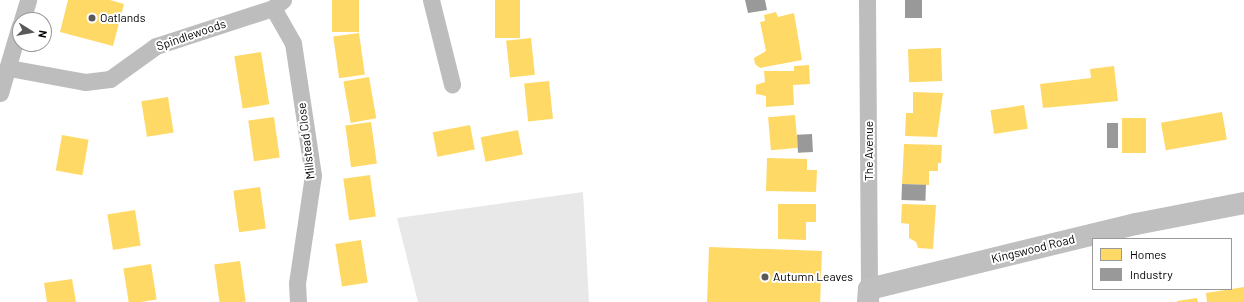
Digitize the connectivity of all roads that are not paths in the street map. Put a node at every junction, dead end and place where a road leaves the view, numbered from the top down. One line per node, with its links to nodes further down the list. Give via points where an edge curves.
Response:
1 (28, 0): 5 (street)
2 (431, 0): 8 (street)
3 (867, 0): 11 (street, The Avenue)
4 (278, 4): 7 (street, Spindlewoods, via 156,46 110,79 85,82); 12 (street, Millstead Close, via 293,43 313,175 297,283)
5 (24, 12)
6 (13, 52): 7 (street)
7 (9, 68): 9 (street)
8 (452, 84)
9 (0, 93)
10 (1244, 203): 11 (street, Kingswood Road, via 1136,224)
11 (869, 296)
12 (298, 302)

